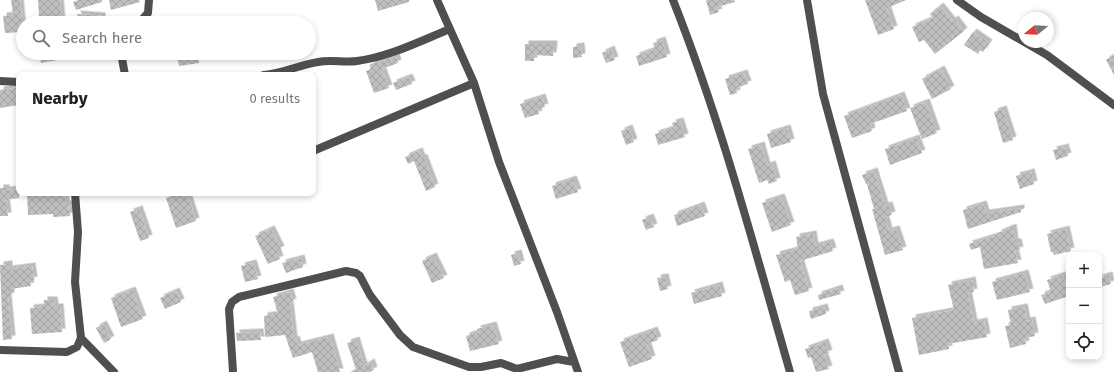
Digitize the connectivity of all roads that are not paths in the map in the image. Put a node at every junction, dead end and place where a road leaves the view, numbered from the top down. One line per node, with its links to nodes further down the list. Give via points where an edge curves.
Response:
1 (149, 0): 6 (street)
2 (437, 0): 7 (street)
3 (673, 0): 23 (street, via 724,142)
4 (807, 0): 24 (street, via 823,94)
5 (957, 0): 14 (street, via 1047,55)
6 (145, 16)
7 (450, 29): 10 (street, via 389,53 357,61 333,60); 13 (street)
8 (122, 60): 9 (street)
9 (124, 72)
10 (278, 72)
11 (0, 81): 12 (street)
12 (16, 82)
13 (474, 83): 15 (street); 19 (street, via 499,162)
14 (1114, 105)
15 (316, 150)
16 (75, 196): 17 (street, via 78,232 75,282)
17 (81, 338): 18 (street, via 77,347 67,352); 20 (street)
18 (0, 350)
19 (574, 362): 21 (street, via 557,360 517,369 501,363 469,367 413,347 400,335 370,295 360,276 346,271 240,297 232,302 230,309); 22 (street)
20 (114, 372)
21 (233, 372)
22 (578, 372)
23 (790, 372)
24 (899, 372)

